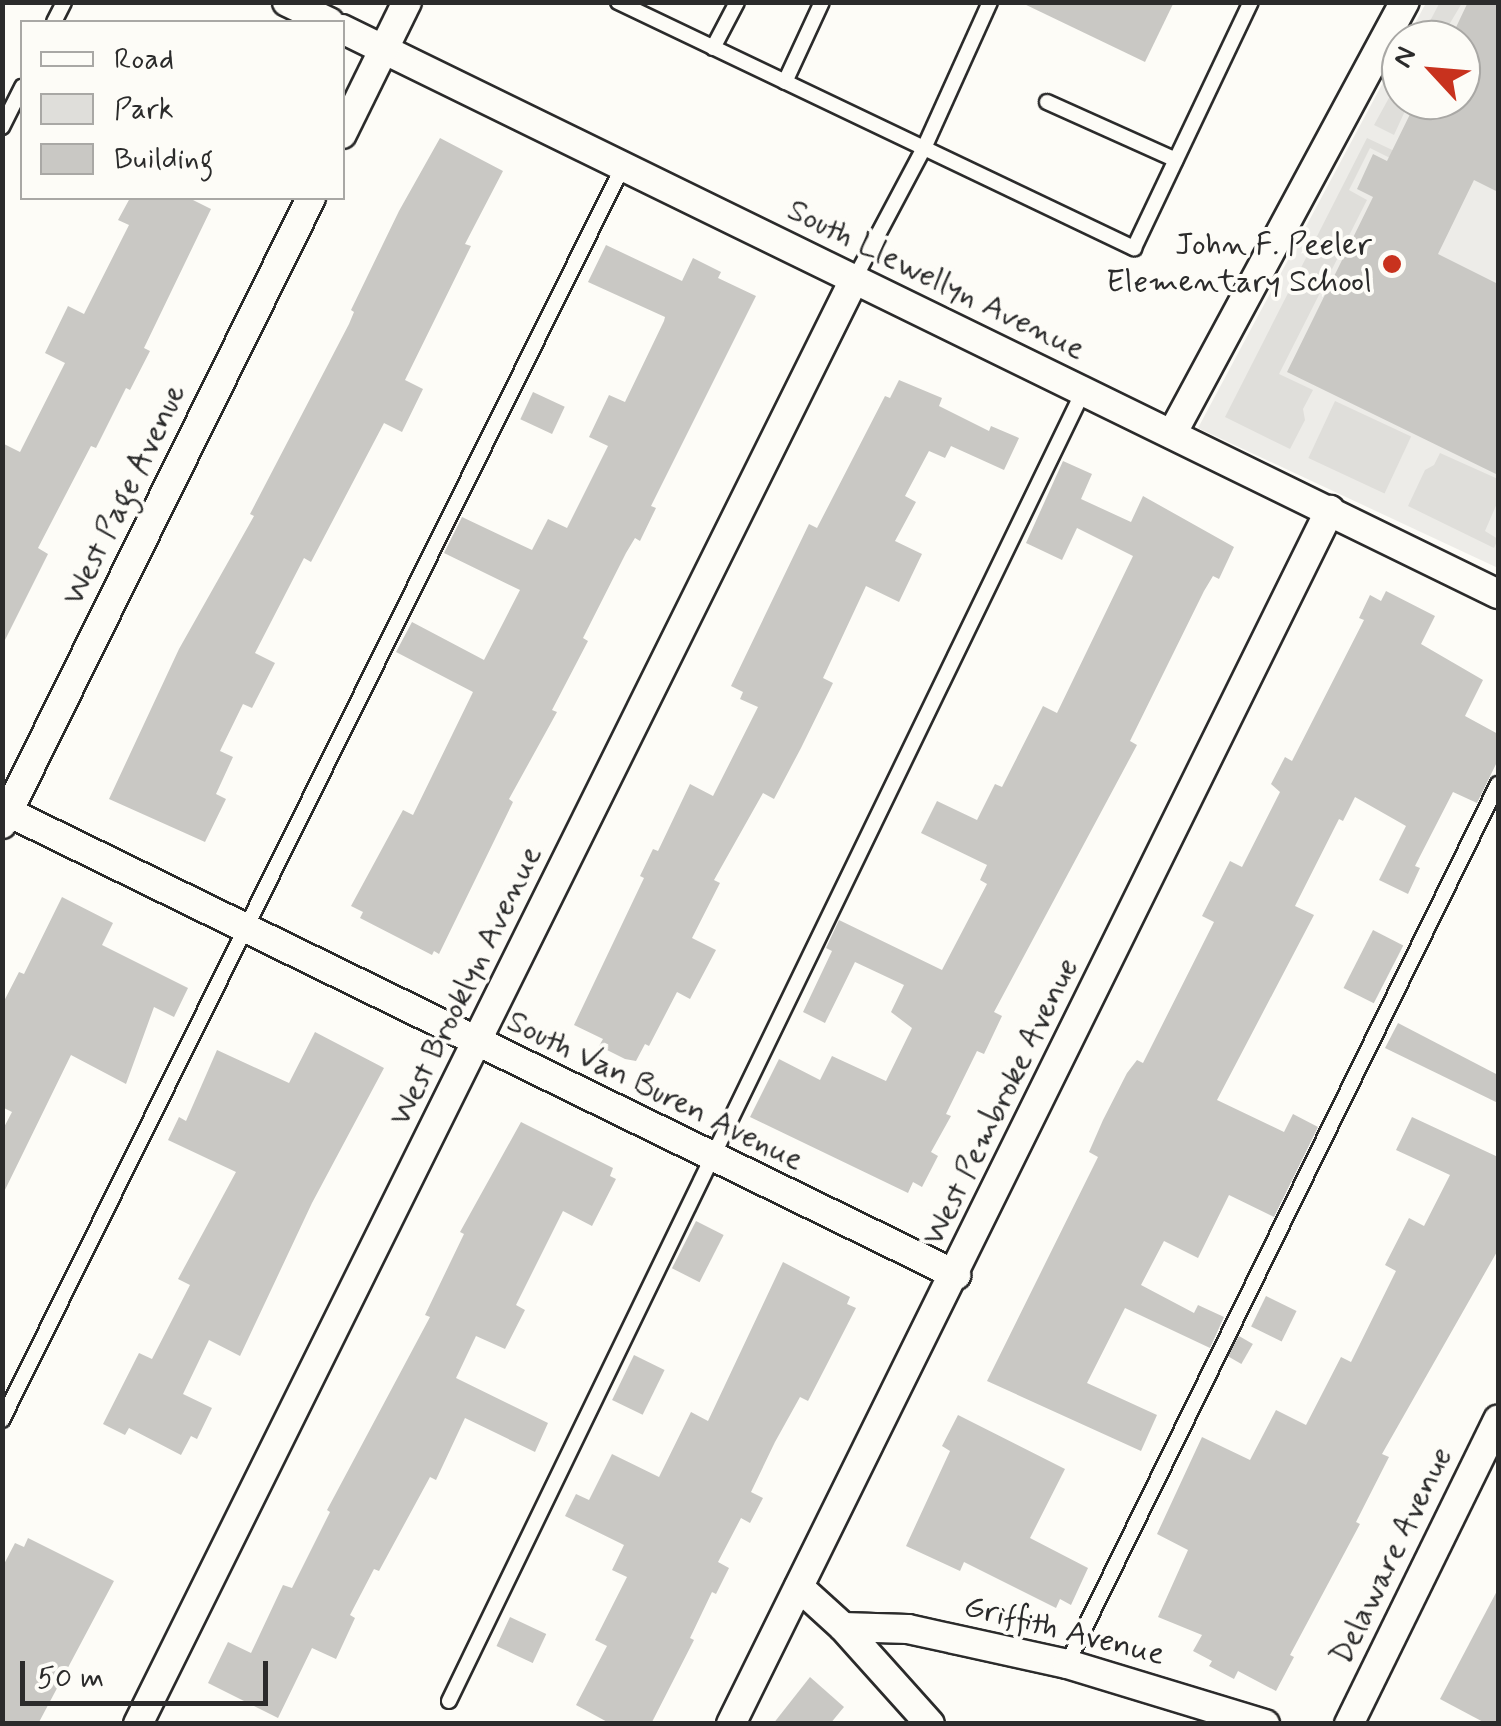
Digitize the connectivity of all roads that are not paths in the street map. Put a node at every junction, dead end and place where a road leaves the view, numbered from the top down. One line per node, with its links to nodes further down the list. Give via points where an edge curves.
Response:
1 (287, 2): 10 (street)
2 (407, 2): 13 (street)
3 (618, 2): 9 (lane)
4 (736, 2): 12 (lane)
5 (822, 2): 14 (lane)
6 (990, 2): 19 (lane)
7 (1251, 2): 20 (lane)
8 (1405, 2): 25 (street)
9 (640, 7): 12 (lane)
10 (325, 20)
11 (345, 30): 13 (street, South Llewellyn Avenue)
12 (713, 48): 14 (lane)
13 (384, 49): 18 (street); 21 (street, South Llewellyn Avenue)
14 (785, 82): 19 (lane)
15 (20, 91): 17 (lane)
16 (1047, 102): 20 (lane)
17 (2, 127)
18 (345, 128)
19 (924, 148): 20 (lane, via 1134,248); 23 (lane)
20 (1176, 160)
21 (623, 165): 23 (street, South Llewellyn Avenue); 30 (lane)
22 (310, 200): 29 (street, West Page Avenue)
23 (855, 278): 24 (street, South Llewellyn Avenue); 31 (street, West Brooklyn Avenue)
24 (1082, 392): 25 (street, South Llewellyn Avenue); 32 (lane)
25 (1172, 434): 26 (street, South Llewellyn Avenue)
26 (1330, 510): 27 (street, South Llewellyn Avenue); 33 (street, West Pembroke Avenue)
27 (1498, 594)
28 (1498, 784): 38 (lane)
29 (4, 815): 30 (street, South Van Buren Avenue)
30 (244, 929): 31 (street, South Van Buren Avenue); 34 (lane)
31 (476, 1044): 32 (street, South Van Buren Avenue); 40 (street, West Brooklyn Avenue)
32 (710, 1156): 33 (street, South Van Buren Avenue); 39 (lane)
33 (956, 1275): 36 (street, West Pembroke Avenue)
34 (2, 1420)
35 (1498, 1420): 44 (street, Delaware Avenue)
36 (800, 1587): 37 (street); 41 (street, West Pembroke Avenue)
37 (843, 1627): 38 (street, Griffith Avenue, via 908,1629); 42 (street)
38 (1068, 1664): 43 (street, Griffith Avenue)
39 (449, 1701)
40 (138, 1724)
41 (731, 1724)
42 (930, 1724)
43 (1265, 1724)
44 (1348, 1724)

